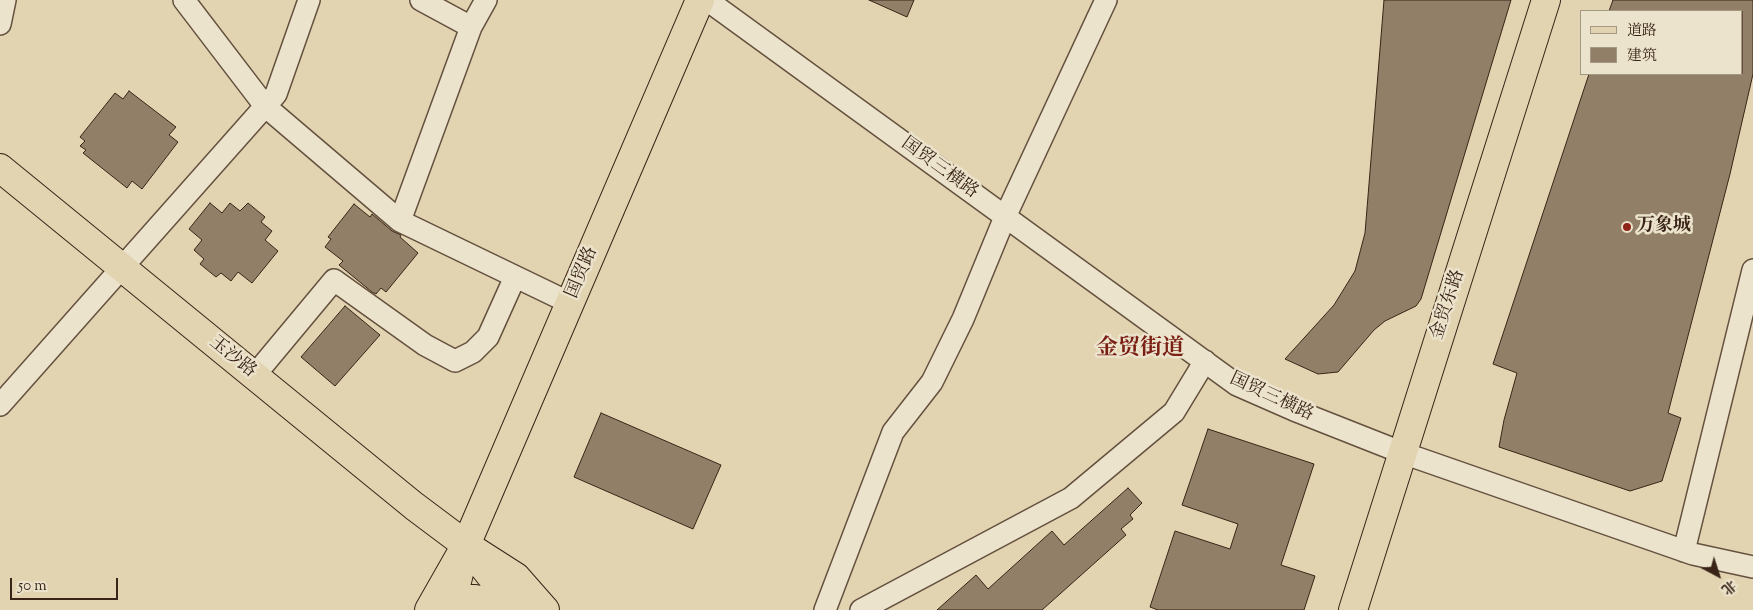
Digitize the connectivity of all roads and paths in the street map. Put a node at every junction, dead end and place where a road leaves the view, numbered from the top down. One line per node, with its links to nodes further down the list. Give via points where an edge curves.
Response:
1 (5, 0): 11 (street)
2 (184, 0): 13 (street)
3 (308, 0): 13 (street, via 276,94)
4 (421, 0): 12 (street)
5 (486, 0): 12 (street)
6 (700, 0): 20 (main road, 国贸路)
7 (707, 0): 15 (street, 国贸三横路)
8 (1106, 0): 15 (street)
9 (1546, 0): 24 (main road, 金贸东路)
10 (1566, 0): 24 (main road, 金贸东路)
11 (0, 24)
12 (471, 27): 16 (street)
13 (265, 106): 16 (street); 17 (street)
14 (0, 168): 17 (main road, 玉沙路)
15 (1005, 217): 21 (street, 国贸三横路); 35 (street, via 963,319 932,382 893,432)
16 (400, 221): 19 (street)
17 (122, 268): 22 (main road, 玉沙路); 23 (street)
18 (1753, 270): 28 (street)
19 (516, 277): 20 (street); 22 (street, via 488,337 473,352 456,361 425,345 334,280)
20 (570, 303): 25 (main road, 国贸路)
21 (1205, 361): 24 (street, 国贸三横路, via 1237,385); 36 (street, via 1174,412 1071,498)
22 (254, 376): 26 (main road, 玉沙路)
23 (0, 405)
24 (1412, 456): 28 (street, 国贸三横路); 37 (main road, 金贸东路); 38 (main road, 金贸东路)
25 (500, 465): 27 (main road, 国贸路); 30 (main road, via 492,530 494,546 499,558)
26 (433, 521): 27 (main road, 玉沙路); 31 (main road, via 446,536 450,548)
27 (466, 545): 30 (main road, 玉沙路); 31 (main road, 国贸路); 33 (main road, 玉沙路)
28 (1684, 551): 29 (street, 国贸三横路)
29 (1753, 567)
30 (516, 577): 34 (main road, 玉沙路)
31 (441, 607): 32 (main road, via 475,599)
32 (506, 610)
33 (518, 610)
34 (545, 610)
35 (825, 610)
36 (860, 610)
37 (1353, 610)
38 (1373, 610)

